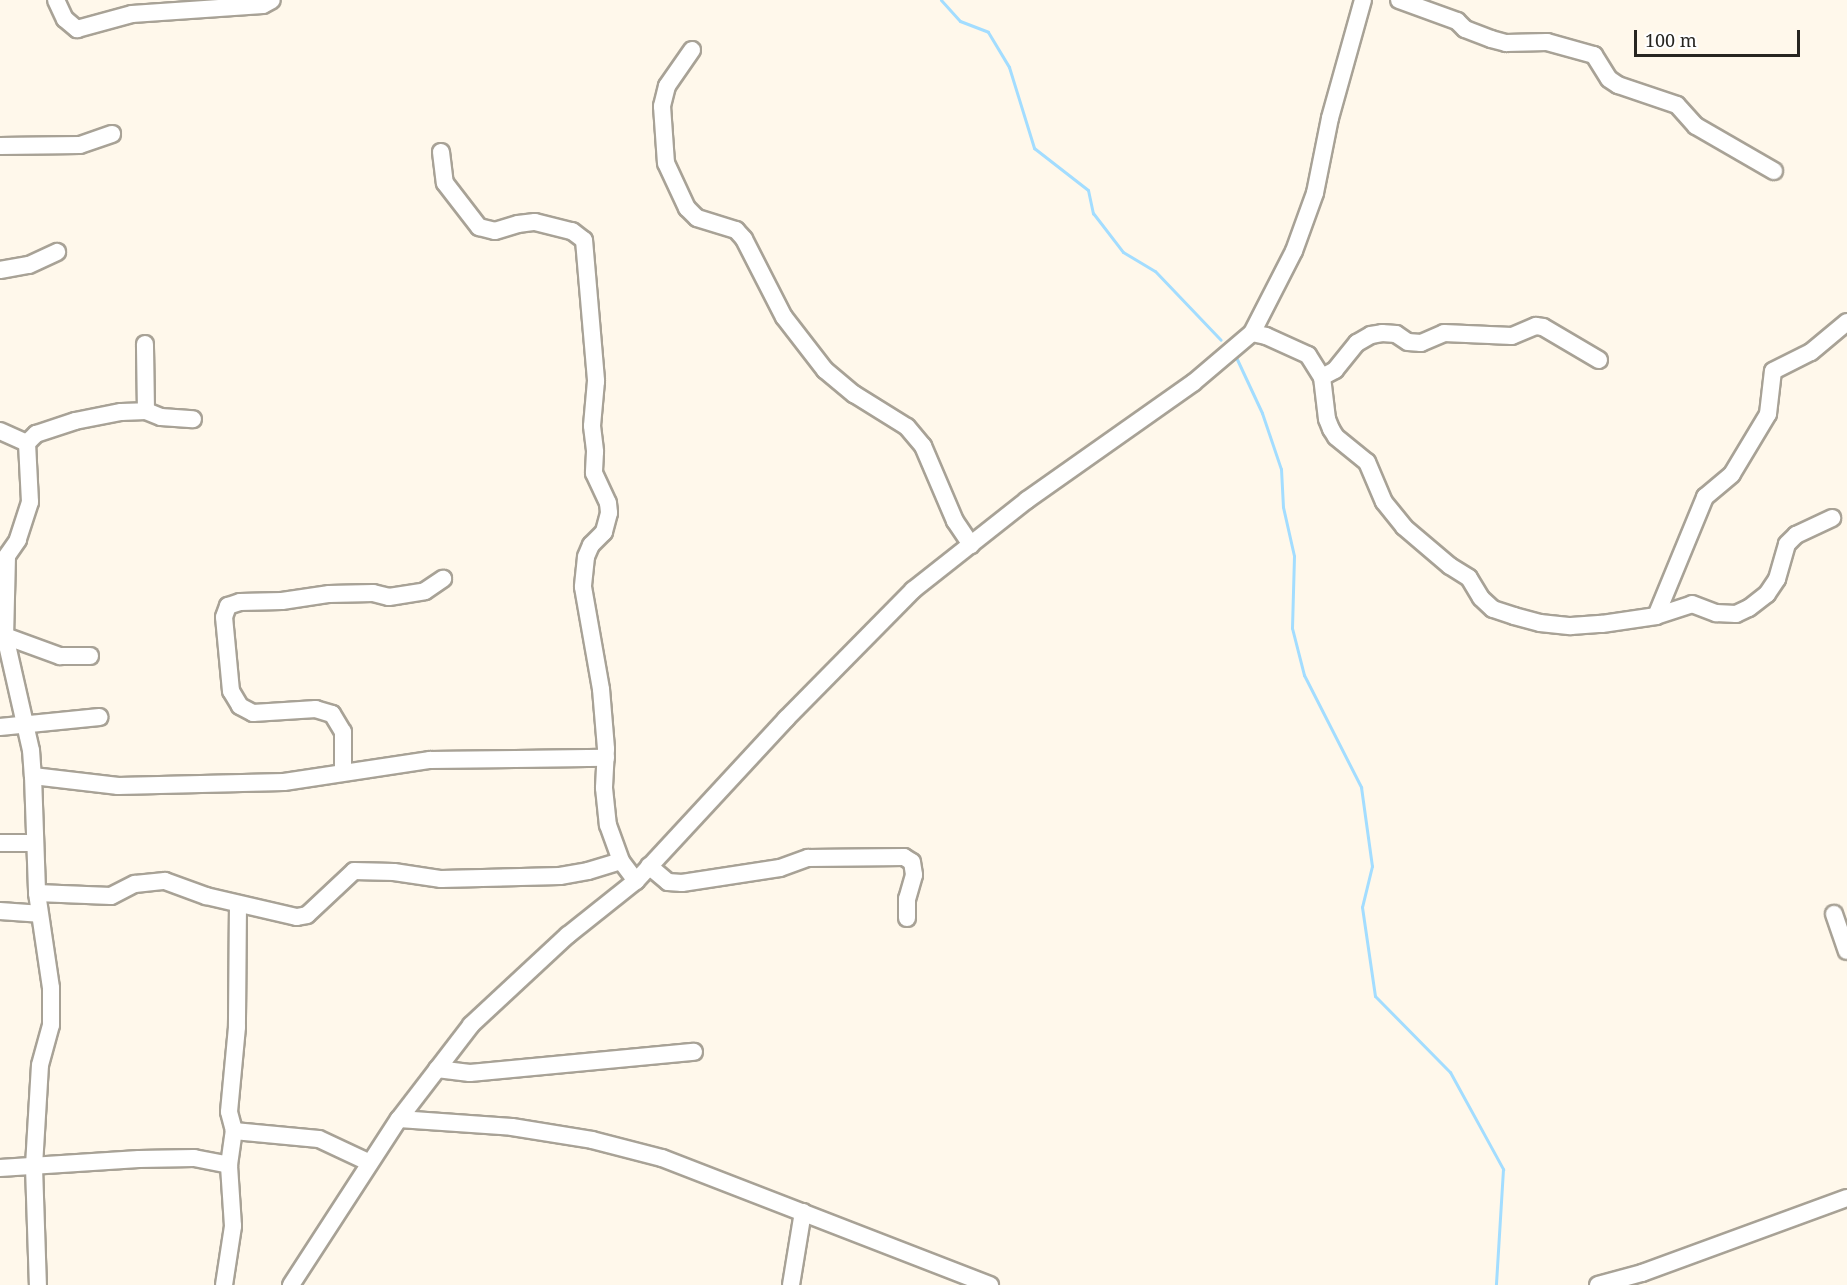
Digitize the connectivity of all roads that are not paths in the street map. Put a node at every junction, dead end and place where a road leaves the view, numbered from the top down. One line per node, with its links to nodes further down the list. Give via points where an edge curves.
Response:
1 (56, 0): 2 (street, via 65,19 77,29 132,14 263,5)
2 (272, 0)
3 (1363, 0): 13 (street, via 1314,193 1294,251)
4 (1399, 0): 9 (street, via 1457,21 1465,29 1491,39 1506,43 1547,42 1594,55 1618,85 1677,105 1696,126)
5 (692, 50): 22 (street, via 667,86 662,106 666,163 687,208 697,218 736,230 783,317 825,370 907,427 923,446 955,521)
6 (112, 135): 7 (street, via 80,145)
7 (0, 146)
8 (441, 152): 32 (street, via 445,183 483,229 495,231 535,222 572,231 584,240 596,381 592,426 594,473 609,513 604,532 585,557 584,587 601,689)
9 (1774, 171)
10 (57, 252): 11 (street, via 29,265)
11 (0, 270)
12 (1847, 322): 25 (street, via 1811,352 1773,371 1768,414 1732,474 1705,497)
13 (1251, 333): 16 (street, via 1308,355); 22 (street, via 1193,383 1027,500)
14 (144, 344): 17 (street)
15 (1599, 360): 16 (street, via 1536,326 1512,336 1444,333 1421,343 1382,333 1358,343 1335,370)
16 (1322, 377): 25 (street, via 1327,419 1336,437 1367,462 1384,502 1404,527 1469,578 1493,609 1540,623 1571,626)
17 (146, 411): 18 (street, via 161,417); 20 (street, via 75,421 36,434)
18 (193, 419)
19 (0, 431): 20 (street)
20 (27, 443): 23 (street, via 30,502 18,540)
21 (1832, 519): 25 (street, via 1796,535 1787,544 1777,579 1767,594 1749,608 1725,615 1685,604)
22 (971, 545): 38 (street, via 913,590)
23 (3, 556): 26 (street)
24 (443, 579): 33 (street, via 425,591 389,597 373,592 329,594 228,606 224,617 231,691 240,706 253,713 316,709 332,714 343,732)
25 (1656, 616)
26 (5, 636): 27 (street, via 60,656); 28 (street)
27 (90, 656)
28 (4, 658): 30 (street)
29 (100, 717): 30 (street)
30 (24, 726): 31 (street); 34 (street)
31 (0, 727)
32 (606, 758): 33 (street, via 430,760); 37 (street, via 605,809)
33 (343, 772): 34 (street, via 284,782 118,786)
34 (33, 776): 36 (street)
35 (0, 843): 36 (street)
36 (35, 843): 40 (street)
37 (621, 861): 39 (street); 41 (street, via 560,876 441,879 354,871 307,915 288,916)
38 (649, 866): 39 (street); 45 (street, via 668,882 682,883 780,868 808,858 904,857 912,862 914,875 907,899)
39 (636, 881): 48 (street, via 568,935 471,1025)
40 (37, 893): 41 (street, via 111,896 135,884 165,881); 43 (street)
41 (238, 904): 50 (street, via 237,1027 229,1112)
42 (0, 911): 43 (street)
43 (39, 914): 53 (street, via 51,988 51,1025 40,1065)
44 (1834, 914): 46 (street)
45 (907, 918)
46 (1847, 951)
47 (694, 1052): 48 (street, via 470,1073)
48 (437, 1069): 49 (street)
49 (399, 1119): 51 (street); 56 (street, via 512,1127 592,1140 662,1158)
50 (234, 1131): 51 (street, via 319,1139); 52 (street)
51 (370, 1163): 59 (street)
52 (229, 1166): 53 (street, via 183,1158); 58 (street, via 233,1226)
53 (34, 1167): 54 (street); 57 (street)
54 (0, 1168)
55 (1847, 1198): 62 (street, via 1642,1273)
56 (803, 1212): 60 (street); 61 (street)
57 (38, 1285)
58 (224, 1285)
59 (291, 1285)
60 (791, 1285)
61 (990, 1285)
62 (1598, 1285)

